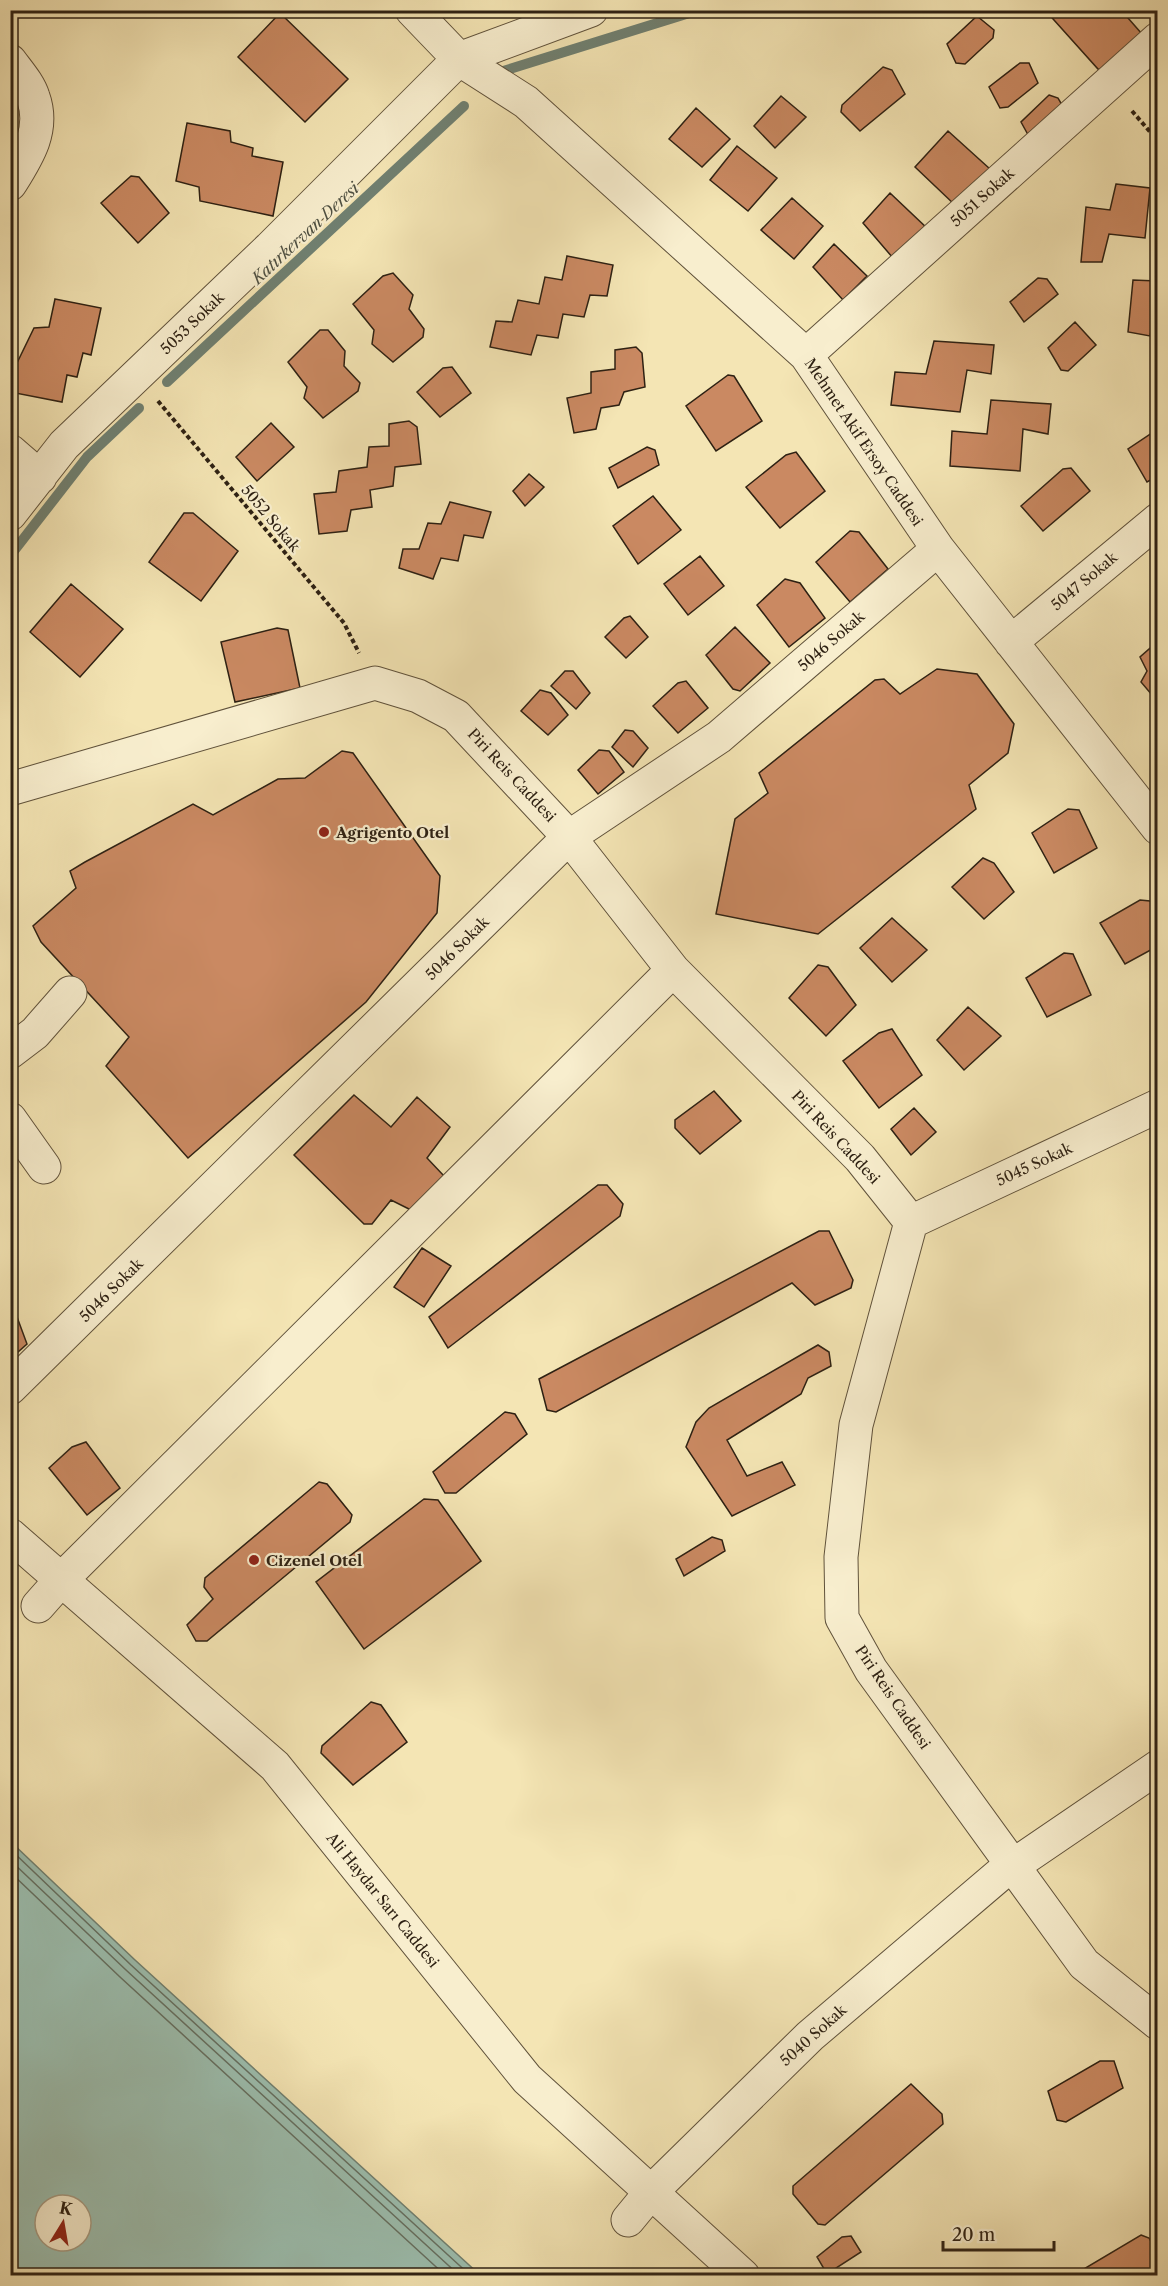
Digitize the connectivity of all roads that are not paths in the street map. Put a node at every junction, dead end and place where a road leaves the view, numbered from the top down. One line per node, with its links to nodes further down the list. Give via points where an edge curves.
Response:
1 (412, 10): 4 (street, Mehmet Akif Ersoy Caddesi)
2 (591, 10): 4 (street, 5053 Sokak)
3 (1158, 39): 7 (street, 5051 Sokak)
4 (459, 59): 7 (street, Mehmet Akif Ersoy Caddesi, via 526,102); 9 (street, 5053 Sokak, via 64,445)
5 (10, 61): 6 (street, via 33,96 39,122 31,149)
6 (10, 184)
7 (806, 355): 12 (street, Mehmet Akif Ersoy Caddesi)
8 (10, 451): 9 (street)
9 (40, 477): 10 (street, 5053 Sokak)
10 (10, 514)
11 (1158, 520): 13 (street, 5047 Sokak)
12 (938, 549): 13 (street, Mehmet Akif Ersoy Caddesi); 16 (street, 5046 Sokak, via 719,737)
13 (1011, 642): 15 (street, Mehmet Akif Ersoy Caddesi)
14 (10, 789): 16 (street, Piri Reis Caddesi, via 375,683 418,696 456,716)
15 (1158, 828)
16 (569, 837): 17 (street, Piri Reis Caddesi); 24 (street, 5046 Sokak)
17 (673, 970): 23 (street, Piri Reis Caddesi, via 860,1158); 26 (street)
18 (70, 993): 19 (street, via 35,1033)
19 (10, 1053)
20 (1158, 1106): 23 (street, 5045 Sokak)
21 (10, 1119): 22 (street)
22 (44, 1167)
23 (911, 1222): 29 (street, Piri Reis Caddesi, via 856,1425 841,1557 842,1618 871,1670)
24 (10, 1388)
25 (10, 1535): 26 (street, Ali Haydar Sarı Caddesi)
26 (61, 1580): 27 (street); 31 (street, Ali Haydar Sarı Caddesi, via 275,1766 527,2079)
27 (38, 1606)
28 (1158, 1767): 29 (street, 5040 Sokak)
29 (1012, 1864): 30 (street, Piri Reis Caddesi, via 1084,1964); 31 (street, 5040 Sokak, via 810,2037)
30 (1158, 2024)
31 (651, 2192): 32 (street, 5040 Sokak); 33 (street, Ali Haydar Sarı Caddesi)
32 (628, 2220)
33 (743, 2276)

